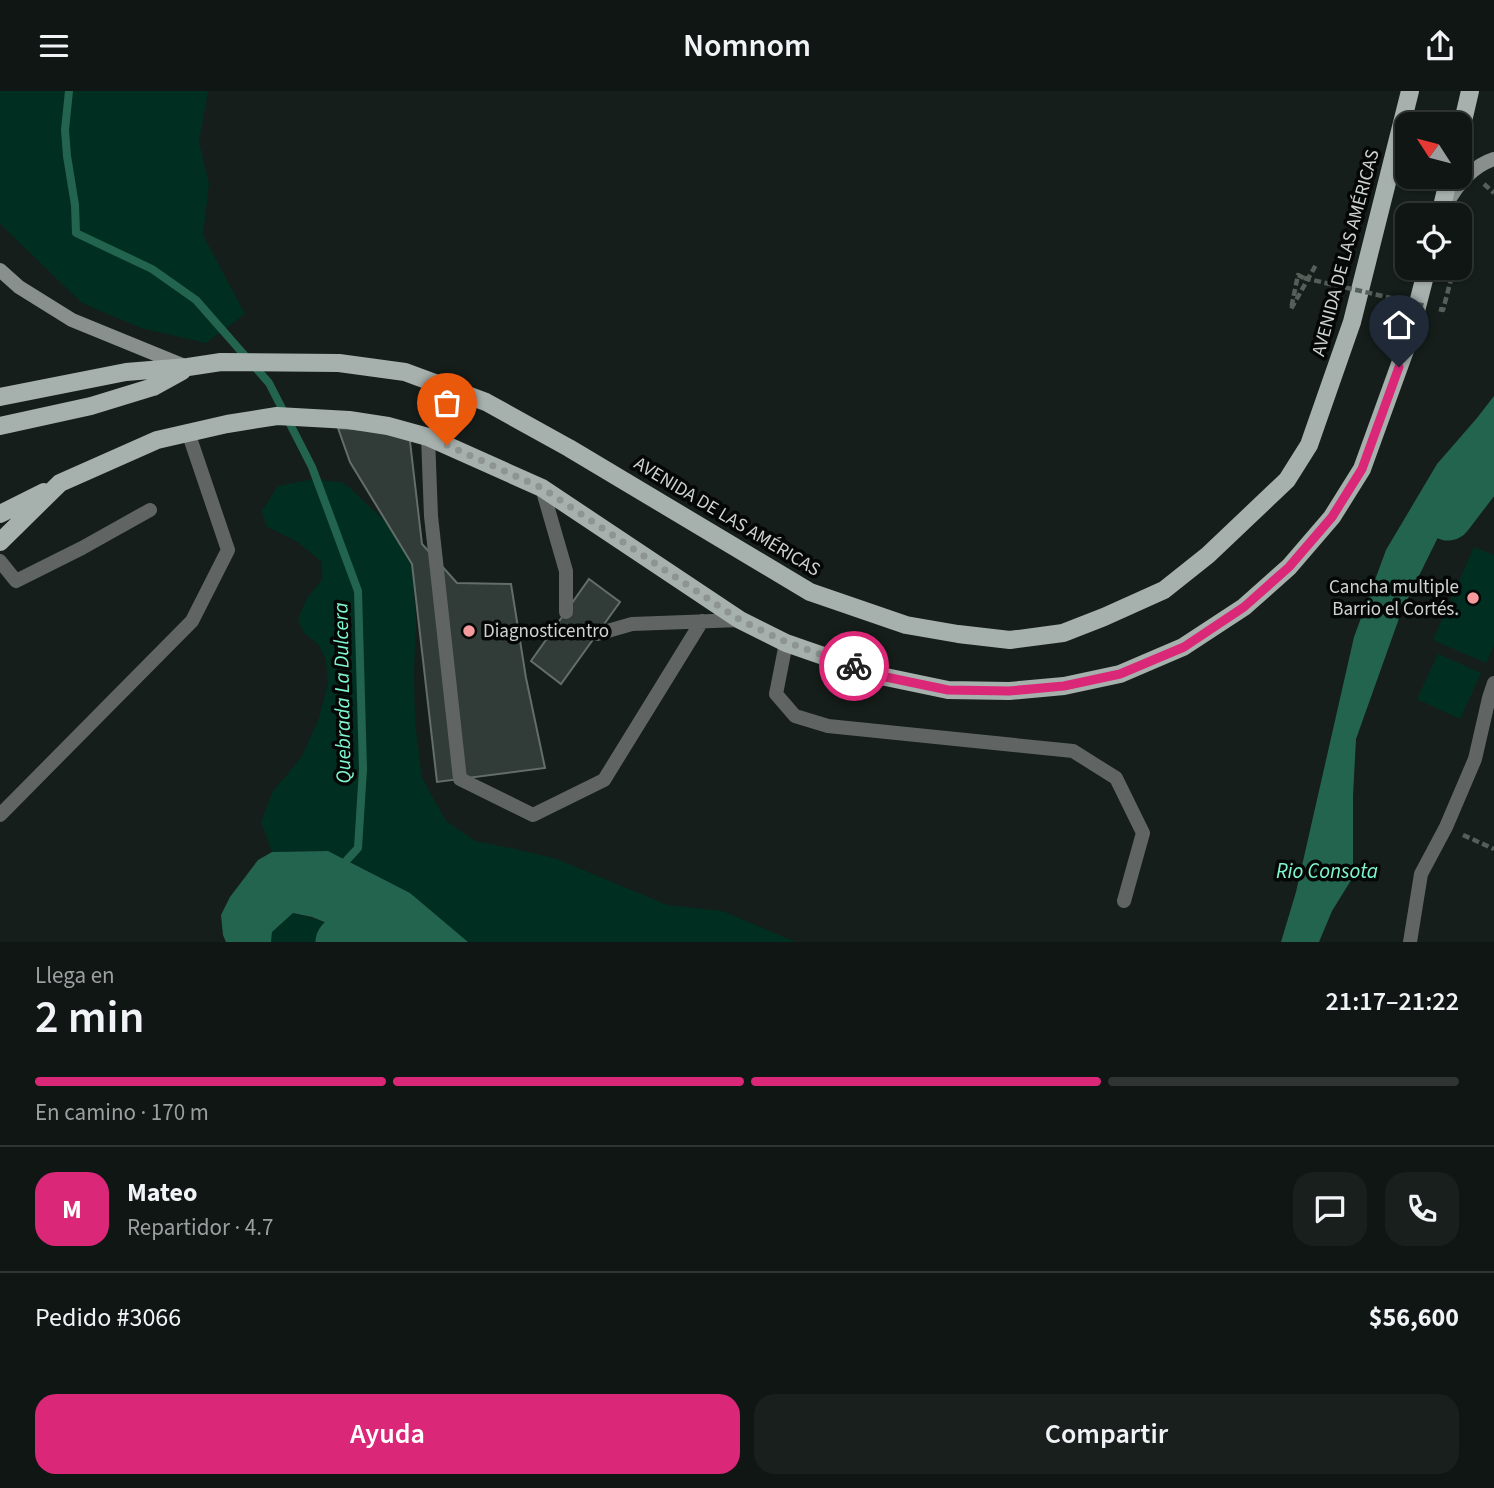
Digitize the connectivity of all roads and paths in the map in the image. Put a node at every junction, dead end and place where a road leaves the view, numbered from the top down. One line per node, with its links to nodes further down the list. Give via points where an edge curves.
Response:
1 (1410, 91): 12 (main road, AVENIDA DE LAS AMÉRICAS, via 1352,322 1309,445 1287,480 1164,590 1063,633 1010,640 958,634 906,625 810,593 486,402 405,372 339,363 221,362)
2 (1470, 91): 3 (main road)
3 (1465, 112)
4 (1494, 159): 5 (main road, via 1470,172)
5 (1447, 203)
6 (1317, 263): 10 (path, bridge, via 1291,309 1298,275 1304,278)
7 (0, 270): 12 (main road, via 72,320)
8 (1424, 280): 27 (main road, via 1408,342 1362,469 1332,517 1289,567 1244,607 1184,647 1120,674 1009,691 948,690 881,676)
9 (1451, 280): 11 (path)
10 (1426, 306)
11 (1443, 310)
12 (188, 367): 13 (main road, AVENIDA DE LAS AMÉRICAS, via 126,372); 14 (main road, via 153,387)
13 (0, 397)
14 (0, 426)
15 (188, 432): 16 (main road, via 277,416 349,420); 17 (main road, via 157,440); 29 (street, via 228,550 192,621)
16 (428, 437): 18 (main road); 25 (street, via 431,516 460,779 533,815 604,780)
17 (60, 483): 20 (main road); 21 (main road)
18 (542, 488): 23 (street, via 566,571); 24 (main road)
19 (150, 510): 22 (street, via 16,581)
20 (0, 514)
21 (0, 542)
22 (0, 561)
23 (566, 612)
24 (740, 620): 25 (street); 27 (main road)
25 (702, 621): 26 (street, via 632,624)
26 (597, 634)
27 (786, 642): 32 (street, via 776,694 795,716 828,726 1073,751 1116,778 1143,832)
28 (1494, 683): 30 (street, via 1475,759)
29 (0, 815)
30 (1446, 827): 31 (path); 33 (street, via 1421,874)
31 (1494, 849)
32 (1124, 901)
33 (1410, 942)

